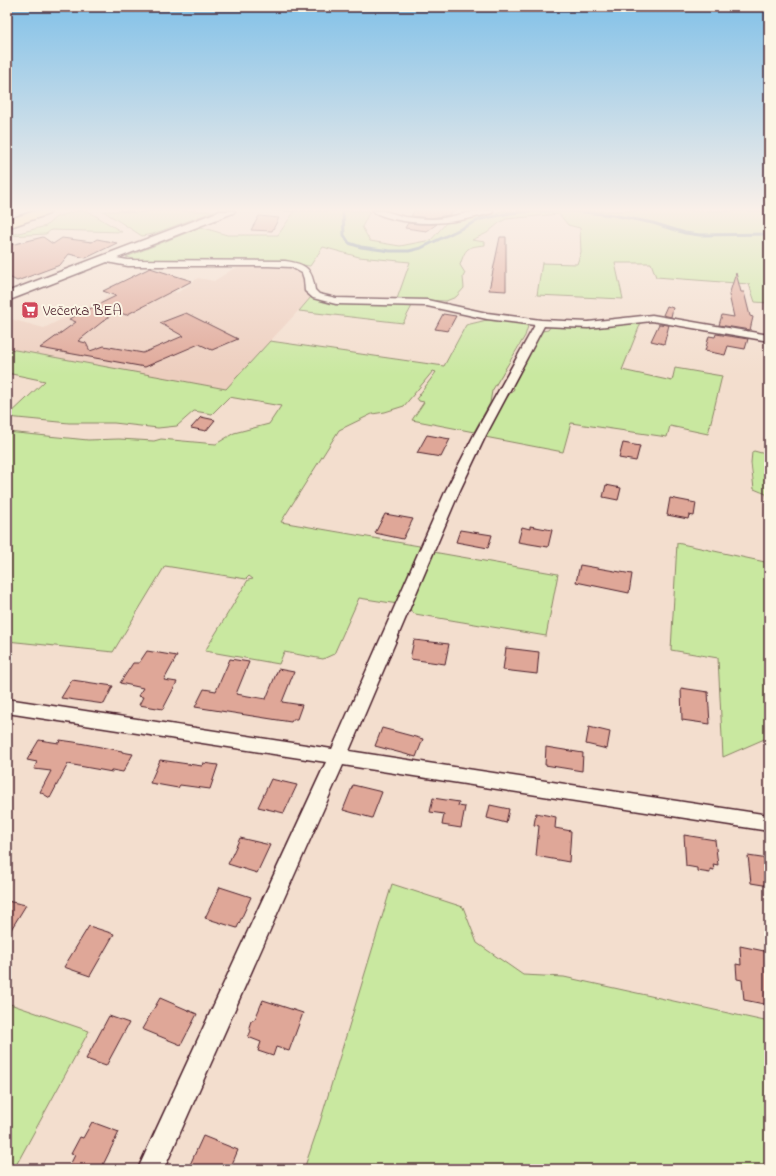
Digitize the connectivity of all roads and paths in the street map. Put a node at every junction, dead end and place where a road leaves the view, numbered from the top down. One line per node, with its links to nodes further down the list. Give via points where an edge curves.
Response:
1 (87, 266): 3 (main road)
2 (294, 266): 4 (street, via 308,275 310,291 327,300 427,303 487,316)
3 (7, 296)
4 (541, 323): 5 (street, via 588,325 644,318); 7 (street, via 453,490)
5 (769, 338)
6 (7, 706): 7 (street)
7 (336, 757): 8 (street); 9 (street)
8 (769, 823)
9 (150, 1169)

